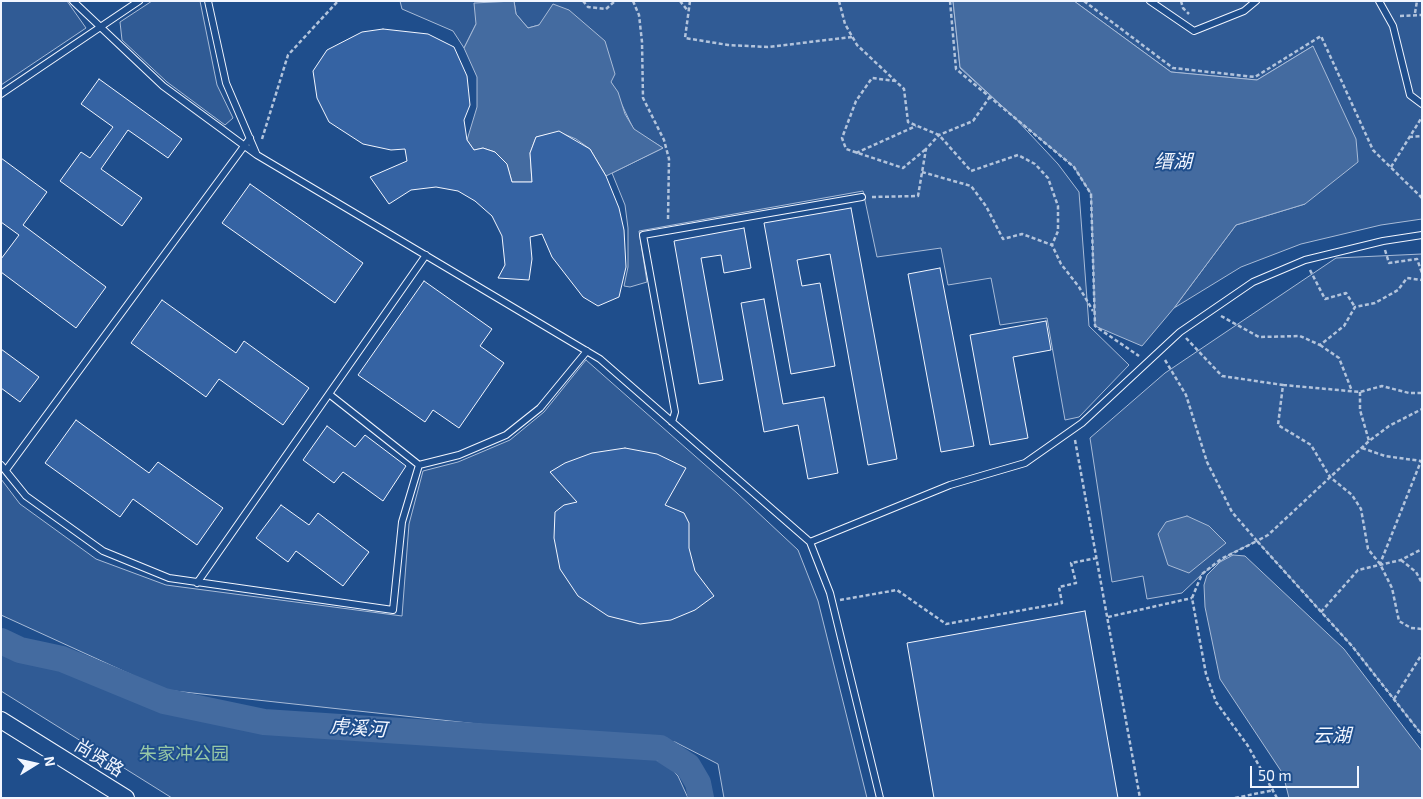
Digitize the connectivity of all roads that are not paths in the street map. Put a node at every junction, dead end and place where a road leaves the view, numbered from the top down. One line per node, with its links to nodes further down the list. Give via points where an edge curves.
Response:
1 (73, 1): 7 (lane)
2 (139, 1): 7 (lane)
3 (208, 1): 10 (lane, via 226,83)
4 (1150, 1): 5 (lane, via 1194,31 1244,11)
5 (1256, 1)
6 (1379, 1): 9 (lane, via 1393,26 1410,95)
7 (100, 27): 8 (lane); 11 (lane, via 164,86)
8 (1, 94)
9 (1422, 104)
10 (250, 138): 11 (lane); 12 (lane)
11 (244, 145): 12 (lane); 20 (lane)
12 (257, 155): 15 (lane)
13 (862, 197): 18 (lane, via 643,235 675,412)
14 (1422, 235): 21 (lane, via 1305,260 1253,282 1180,332 1073,429 1025,463 950,485)
15 (426, 255): 16 (lane); 17 (lane)
16 (587, 351): 18 (lane, via 600,358); 19 (lane, via 540,408 506,435 458,455)
17 (329, 394): 19 (lane); 22 (lane)
18 (672, 422): 21 (lane)
19 (419, 465): 22 (lane, via 402,522 392,610)
20 (3, 467): 22 (lane, via 26,496 103,551 170,578)
21 (810, 542): 25 (lane, via 832,601)
22 (198, 583)
23 (1, 720): 24 (street, 尚贤路)
24 (126, 798)
25 (880, 798)

